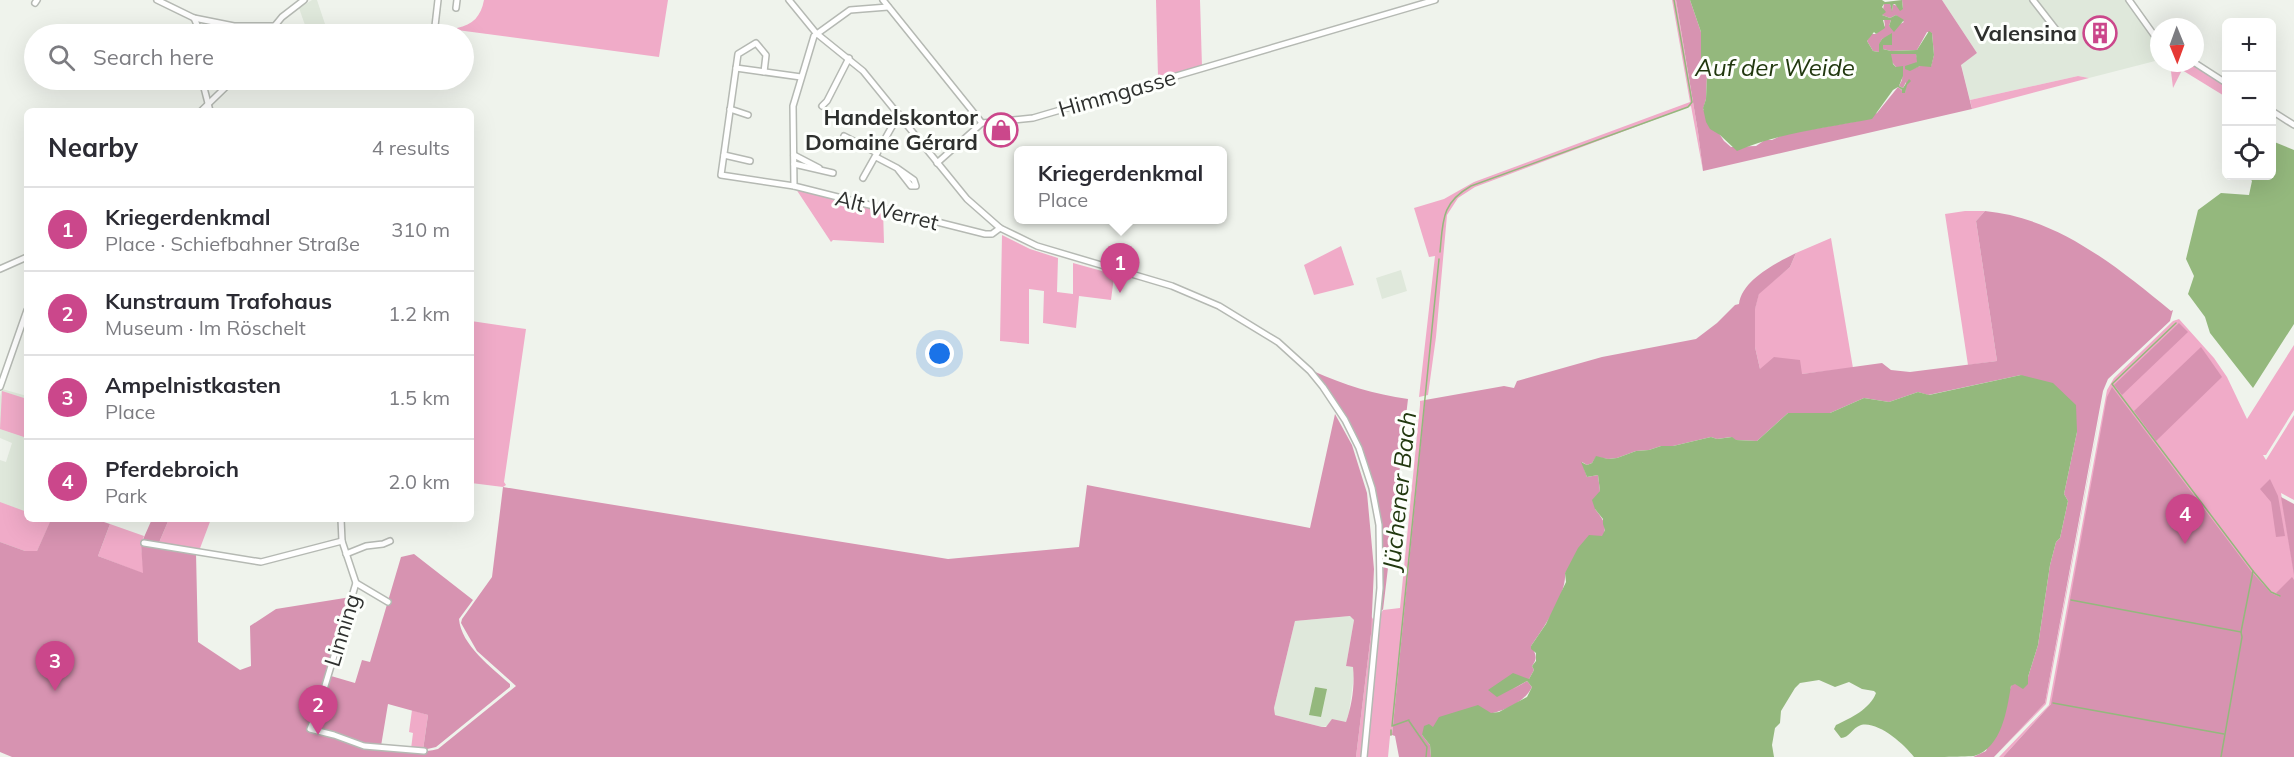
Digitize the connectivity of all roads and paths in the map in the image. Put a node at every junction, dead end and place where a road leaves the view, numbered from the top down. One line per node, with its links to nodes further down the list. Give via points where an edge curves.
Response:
1 (158, 0): 12 (street)
2 (304, 0): 15 (street)
3 (438, 0): 16 (street)
4 (457, 0): 11 (street)
5 (789, 0): 18 (street)
6 (884, 0): 10 (street)
7 (1435, 0): 36 (street, Himmgasse, via 1029,119)
8 (2033, 0): 19 (street)
9 (2129, 0): 17 (street)
10 (888, 7): 18 (street, via 850,10); 36 (street)
11 (456, 8)
12 (194, 18): 13 (street); 14 (street)
13 (197, 24)
14 (223, 24)
15 (276, 24)
16 (435, 24)
17 (2150, 29)
18 (816, 33): 20 (street); 24 (street)
19 (2061, 36)
20 (849, 58): 29 (street); 33 (street)
21 (736, 68): 23 (street); 23 (street, via 738,54 755,42 766,55); 32 (street)
22 (2204, 69): 25 (street)
23 (764, 72): 24 (street)
24 (801, 77): 40 (street, via 792,109)
25 (2222, 80)
26 (205, 90): 28 (street)
27 (223, 90): 28 (street)
28 (208, 103): 30 (street); 31 (street)
29 (822, 106)
30 (204, 108)
31 (209, 108)
32 (730, 109): 35 (street); 39 (street)
33 (899, 114): 41 (street); 43 (street)
34 (2276, 114): 37 (street)
35 (748, 116)
36 (982, 123): 43 (street)
37 (2294, 125)
38 (844, 135): 41 (street)
39 (724, 155): 42 (street); 49 (street, Alt Werret, via 721,175)
40 (794, 155): 44 (street); 46 (street, Alt Werret)
41 (876, 157): 45 (street); 48 (street)
42 (750, 161)
43 (938, 163): 50 (street, via 976,208)
44 (794, 164): 46 (street, Alt Werret); 49 (street)
45 (897, 168)
46 (826, 171): 47 (street, Alt Werret)
47 (833, 173)
48 (863, 178)
49 (794, 186): 50 (street, Alt Werret, via 985,234)
50 (1000, 228): 63 (street, via 1037,246 1172,286 1219,306 1278,342 1310,371 1329,396 1362,454 1381,538)
51 (24, 257): 52 (street)
52 (0, 269)
53 (24, 318): 54 (street)
54 (0, 386)
55 (341, 522): 56 (street, Linning)
56 (342, 541): 58 (street, via 261,562); 59 (street, Linning)
57 (390, 541): 59 (street)
58 (144, 543)
59 (346, 554): 60 (street, Linning)
60 (357, 583): 61 (street, Linning); 62 (street, Linning, via 310,729 364,746)
61 (388, 602)
62 (424, 751)
63 (1364, 757)

